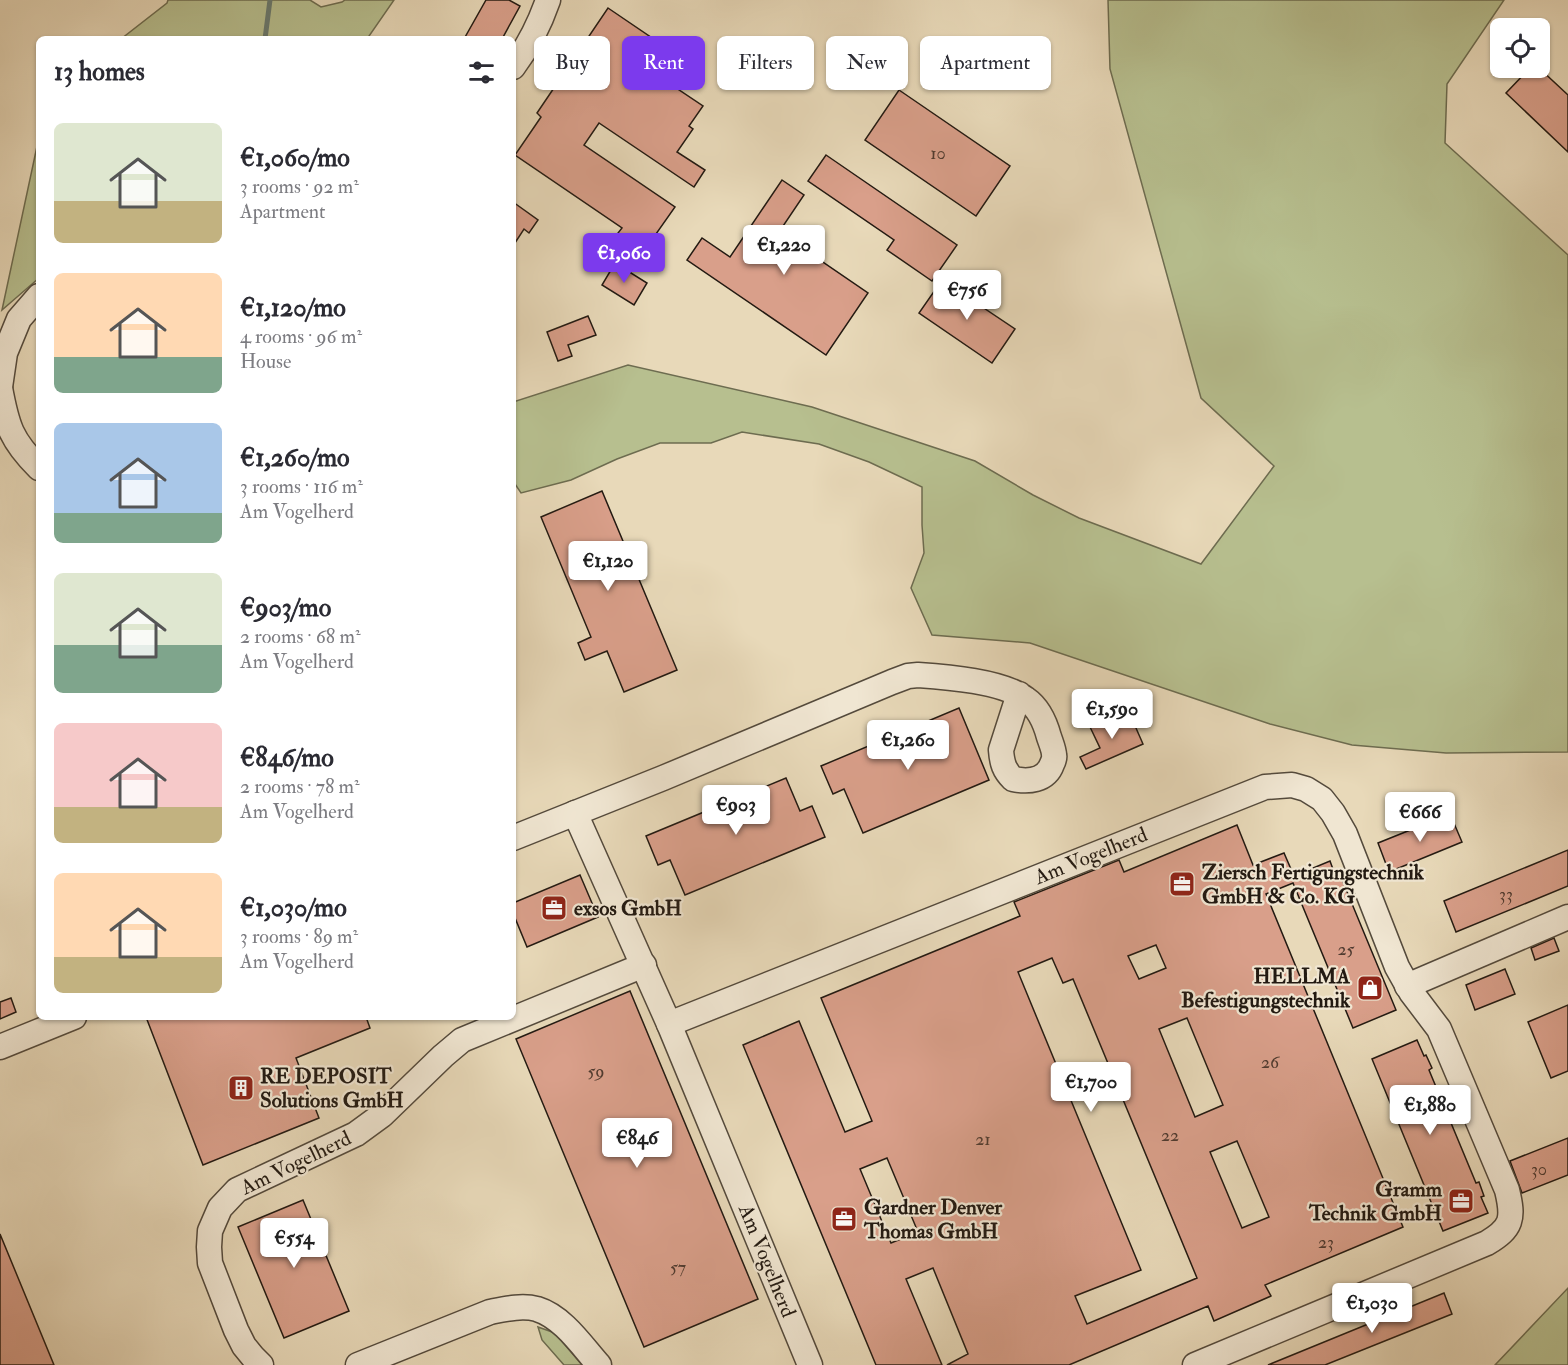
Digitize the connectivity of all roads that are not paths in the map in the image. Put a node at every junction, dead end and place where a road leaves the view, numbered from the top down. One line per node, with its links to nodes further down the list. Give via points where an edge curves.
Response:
1 (548, 0): 2 (street)
2 (516, 63)
3 (36, 300): 4 (street, via 19,320 5,353)
4 (0, 387): 5 (street, via 10,432)
5 (36, 465)
6 (1019, 694): 7 (street, via 989,684 930,675 908,676)
7 (576, 813): 8 (street); 10 (street, Am Vogelherd)
8 (516, 837)
9 (1568, 917): 11 (street)
10 (644, 966): 12 (street, Am Vogelherd); 15 (street, Am Vogelherd)
11 (1407, 986): 15 (street, Am Vogelherd, via 1333,813 1322,799 1292,785 1265,787); 21 (street, Am Vogelherd, via 1439,1029 1507,1190 1511,1219 1487,1243)
12 (516, 1018)
13 (67, 1020): 16 (street)
14 (511, 1020): 17 (street, Am Vogelherd, via 462,1040 382,1115 356,1134 237,1190 219,1208 210,1239 210,1263 236,1330)
15 (669, 1024): 20 (street, Am Vogelherd)
16 (0, 1047)
17 (261, 1365)
18 (358, 1365): 19 (street, via 490,1312 511,1308 537,1309 553,1317)
19 (599, 1365)
20 (810, 1365)
21 (1195, 1365)

